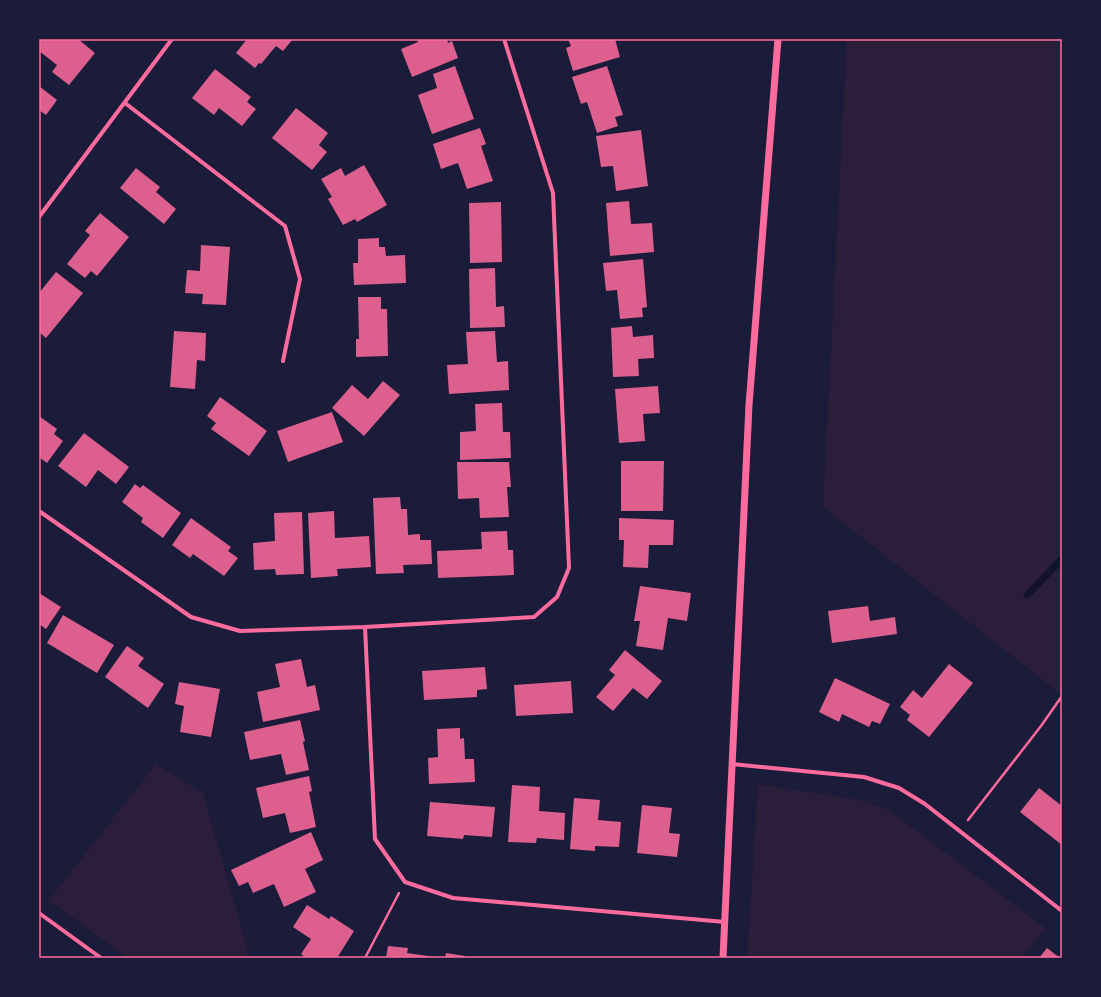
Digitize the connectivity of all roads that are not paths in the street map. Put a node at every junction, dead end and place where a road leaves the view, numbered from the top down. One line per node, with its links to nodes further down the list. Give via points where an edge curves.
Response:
1 (172, 39): 4 (street)
2 (504, 39): 8 (street, via 553,194 569,568 557,597 534,617)
3 (778, 39): 9 (street, via 749,405)
4 (124, 103): 5 (street); 6 (street, via 285,226 300,279)
5 (39, 218)
6 (283, 361)
7 (39, 511): 8 (street, via 190,617 240,630)
8 (365, 627): 12 (street, via 375,839 405,882 453,898)
9 (732, 764): 10 (street, via 864,777 899,788 925,804); 12 (street)
10 (1062, 911)
11 (39, 913): 13 (street)
12 (725, 922): 14 (street)
13 (101, 958)
14 (723, 958)

